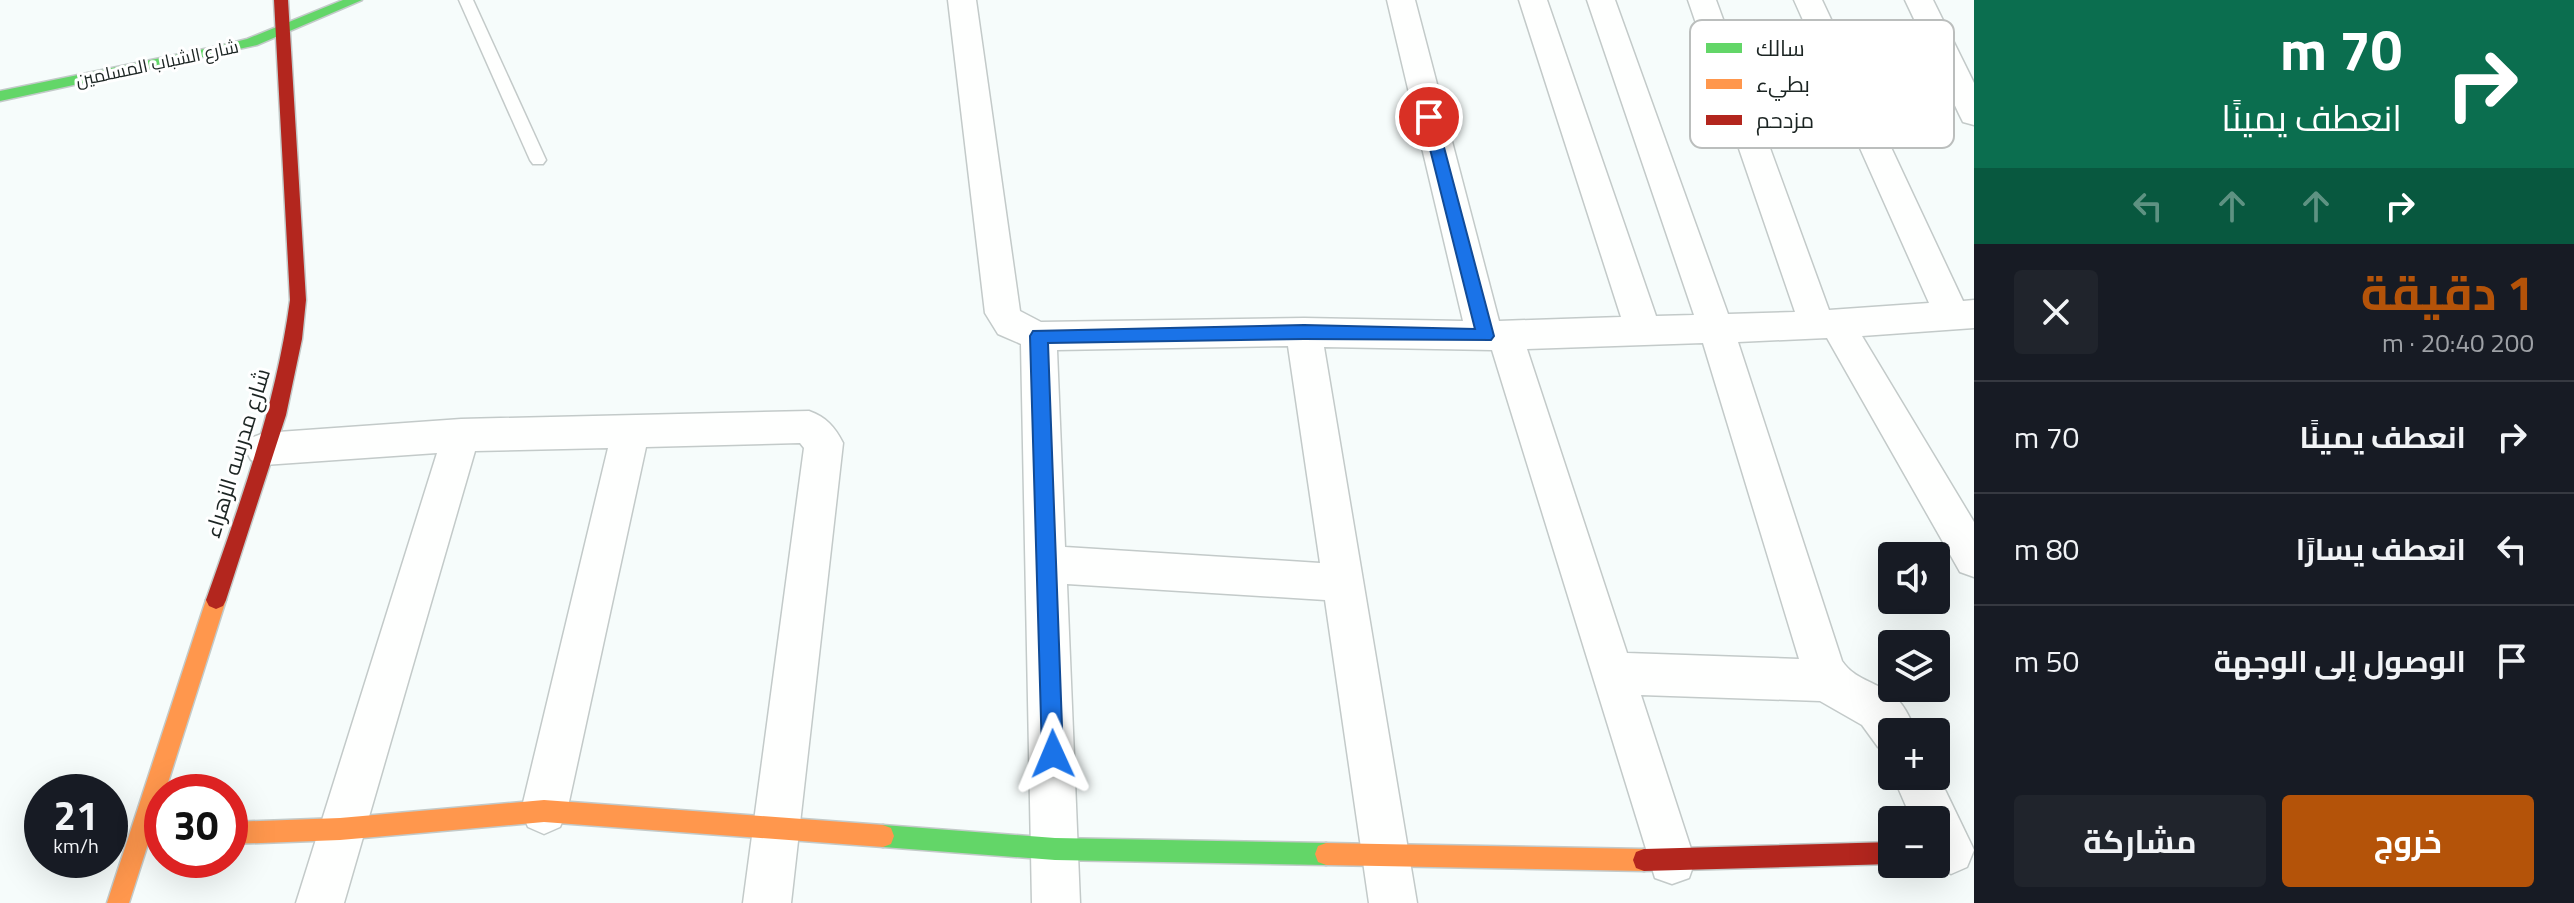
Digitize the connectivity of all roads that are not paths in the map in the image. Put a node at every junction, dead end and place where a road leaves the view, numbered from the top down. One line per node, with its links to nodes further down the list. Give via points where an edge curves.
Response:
1 (281, 0): 14 (street, شارع مدرسه الزهراء)
2 (355, 0): 14 (street, شارع الشباب المسلمين)
3 (466, 0): 20 (lane)
4 (962, 0): 27 (street, via 1003,313 1010,324)
5 (1401, 0): 26 (street, via 1457,234)
6 (1533, 0): 24 (street)
7 (1601, 0): 23 (street)
8 (1702, 0): 11 (street)
9 (1808, 0): 12 (street)
10 (1919, 0): 13 (street)
11 (1710, 20)
12 (1818, 20)
13 (1929, 20)
14 (283, 30): 16 (street, شارع الشباب المسلمين, via 219,51); 30 (street, شارع مدرسه الزهراء, via 298,300 283,396)
15 (1954, 73): 17 (street)
16 (0, 96)
17 (1974, 114)
18 (1759, 148): 22 (street)
19 (1881, 148): 21 (street)
20 (538, 160)
21 (1963, 315): 22 (street)
22 (1827, 325): 23 (street); 31 (street)
23 (1716, 329): 24 (street); 35 (street)
24 (1643, 331): 26 (street)
25 (1304, 332): 26 (street); 27 (street); 33 (street)
26 (1495, 335): 34 (street)
27 (1039, 336): 32 (street)
28 (631, 429): 29 (street); 39 (street); 41 (street, via 809,427 824,443)
29 (461, 435): 30 (street); 40 (street)
30 (264, 449): 37 (street, شارع مدرسه الزهراء)
31 (1974, 559)
32 (1048, 564): 33 (street); 43 (street)
33 (1345, 583): 47 (street)
34 (1612, 673): 35 (street); 48 (street)
35 (1829, 681): 36 (street, via 1835,690 1879,708)
36 (1887, 718)
37 (169, 774)
38 (1922, 790): 45 (street)
39 (544, 811): 40 (street); 41 (street)
40 (340, 829): 42 (street); 50 (street)
41 (776, 829): 43 (street); 51 (street)
42 (248, 832)
43 (1055, 849): 47 (street); 52 (street)
44 (144, 850): 49 (street, شارع مدرسه الزهراء)
45 (1954, 850)
46 (1878, 854): 48 (street)
47 (1386, 855): 48 (street); 53 (street)
48 (1672, 861)
49 (118, 903)
50 (320, 903)
51 (767, 903)
52 (1056, 903)
53 (1393, 903)

